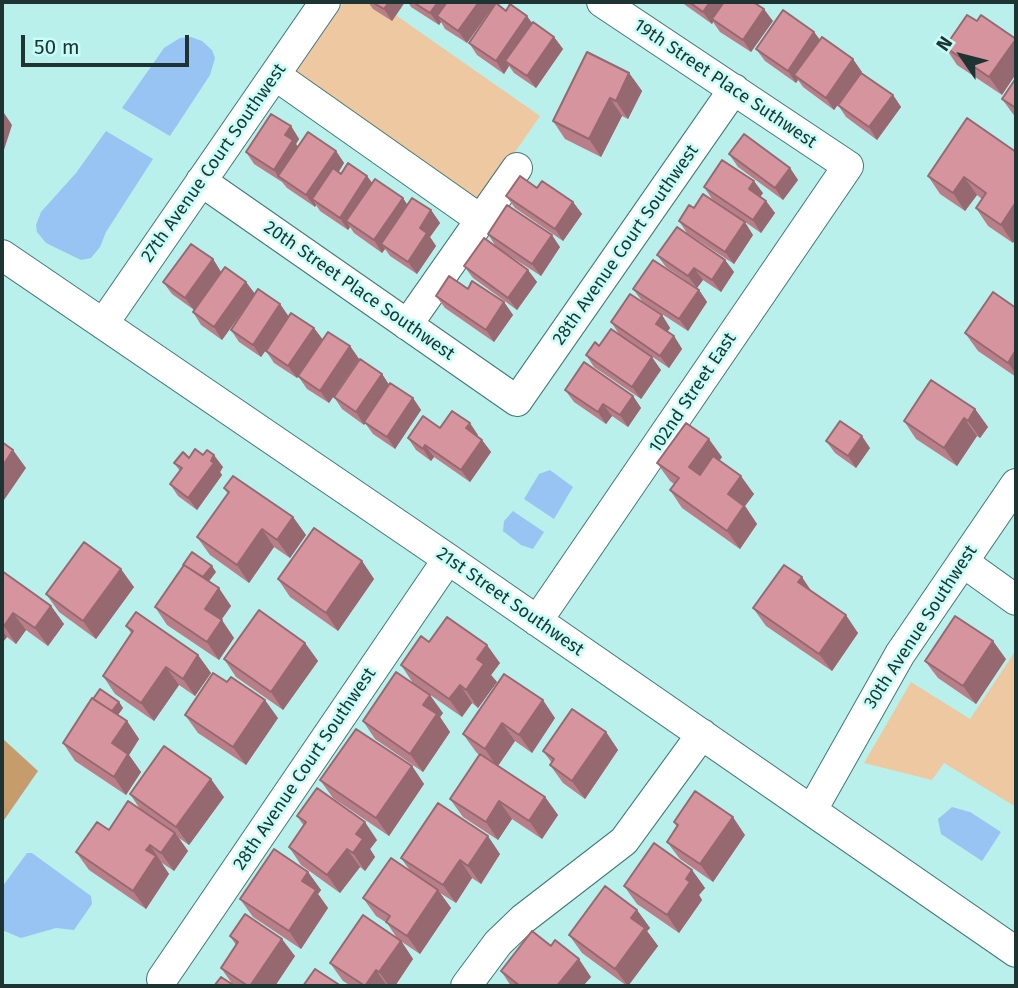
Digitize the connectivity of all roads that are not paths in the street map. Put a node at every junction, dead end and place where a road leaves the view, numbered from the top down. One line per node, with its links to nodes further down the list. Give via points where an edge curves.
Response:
1 (325, 2): 3 (street, 27th Avenue Court Southwest)
2 (602, 2): 4 (street, 19th Street Place Suthwest)
3 (275, 75): 7 (street, 27th Avenue Court Southwest); 8 (street)
4 (734, 89): 5 (street, 19th Street Place Suthwest); 12 (street, 28th Avenue Court Southwest)
5 (848, 166): 17 (street, 102nd Street East)
6 (517, 168): 8 (street)
7 (201, 181): 10 (street, 27th Avenue Court Southwest); 11 (street, 20th Street Place Southwest)
8 (481, 219): 11 (street)
9 (2, 255): 10 (street, 21st Street Southwest)
10 (103, 324): 14 (street, 21st Street Southwest)
11 (407, 325): 12 (street, 20th Street Place Southwest)
12 (517, 401)
13 (1016, 484): 15 (street, 30th Avenue Southwest)
14 (448, 559): 17 (street, 21st Street Southwest); 21 (street, 28th Avenue Court Southwest)
15 (963, 562): 16 (street); 19 (street, 30th Avenue Southwest, via 900,654)
16 (1016, 600)
17 (537, 621): 18 (street, 21st Street Southwest)
18 (702, 734): 19 (street, 21st Street Southwest); 22 (street, via 624,841 523,919)
19 (812, 810): 20 (street, 21st Street Southwest)
20 (1016, 952)
21 (162, 979)
22 (466, 986)

